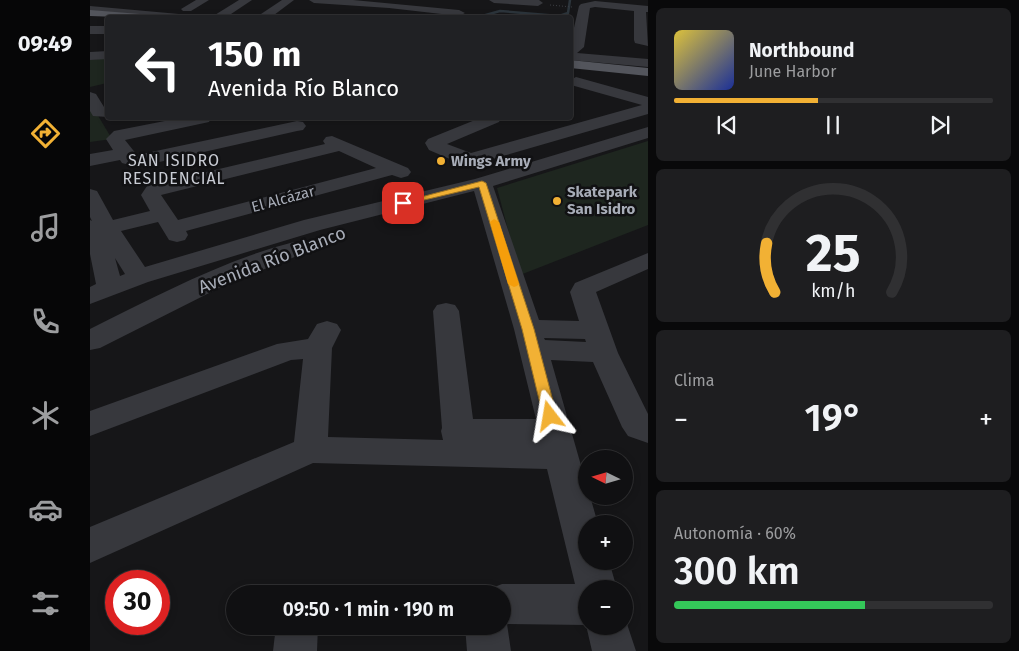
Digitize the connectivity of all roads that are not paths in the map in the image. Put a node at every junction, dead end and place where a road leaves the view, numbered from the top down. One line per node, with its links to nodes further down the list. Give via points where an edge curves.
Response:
1 (247, 0): 18 (street)
2 (288, 0): 19 (street)
3 (314, 0): 5 (street)
4 (494, 0): 7 (street)
5 (327, 1): 8 (street); 13 (street)
6 (432, 1): 9 (street)
7 (538, 3)
8 (366, 4): 9 (street); 14 (street)
9 (391, 7): 17 (street)
10 (644, 8): 22 (street, via 640,40); 26 (street, via 585,6)
11 (192, 9): 16 (street); 16 (street)
12 (90, 12): 16 (main road); 16 (street)
13 (312, 12)
14 (356, 13)
15 (459, 13): 17 (street)
16 (128, 14)
17 (444, 14)
18 (221, 15)
19 (266, 15)
20 (90, 30): 21 (street)
21 (105, 30)
22 (648, 42)
23 (105, 55): 24 (street)
24 (90, 56)
25 (648, 63): 26 (street)
26 (576, 65): 27 (main road); 28 (street); 28 (main road); 30 (street)
27 (648, 68)
28 (648, 74)
29 (648, 92): 30 (street)
30 (626, 96): 31 (street)
31 (646, 109): 37 (street)
32 (192, 120): 36 (street, via 120,135 115,139)
33 (283, 120): 36 (street, via 303,129 137,161 129,160)
34 (488, 120): 37 (street, via 434,143 468,159)
35 (648, 132): 40 (street, Avenida Río Blanco)
36 (123, 150): 38 (street); 39 (street)
37 (490, 154): 40 (street)
38 (90, 155)
39 (90, 160)
40 (478, 184): 44 (street, Avenida Río Blanco, via 402,213); 49 (street)
41 (90, 195): 43 (street)
42 (168, 221): 42 (street, El Alcázar, via 400,172 337,143 154,190 151,195); 43 (street, El Alcázar)
43 (96, 236): 46 (street); 47 (street)
44 (258, 251): 46 (street, Avenida Río Blanco); 50 (street, Avenida Río Blanco)
45 (648, 260): 51 (street, via 584,288)
46 (139, 278): 47 (street, Avenida Río Blanco)
47 (100, 292)
48 (446, 311): 54 (street)
49 (530, 339): 51 (street); 55 (street)
50 (90, 341)
51 (599, 342): 53 (street, via 634,418)
52 (90, 424): 56 (street, via 323,339)
53 (644, 428)
54 (459, 442): 55 (street); 56 (street)
55 (558, 444): 57 (street)
56 (310, 450): 58 (street)
57 (578, 520)
58 (90, 545)
59 (511, 604): 60 (street)
60 (578, 605)
61 (296, 635): 64 (street)
62 (487, 635): 65 (street)
63 (610, 635): 66 (street)
64 (295, 651)
65 (489, 651)
66 (614, 651)

